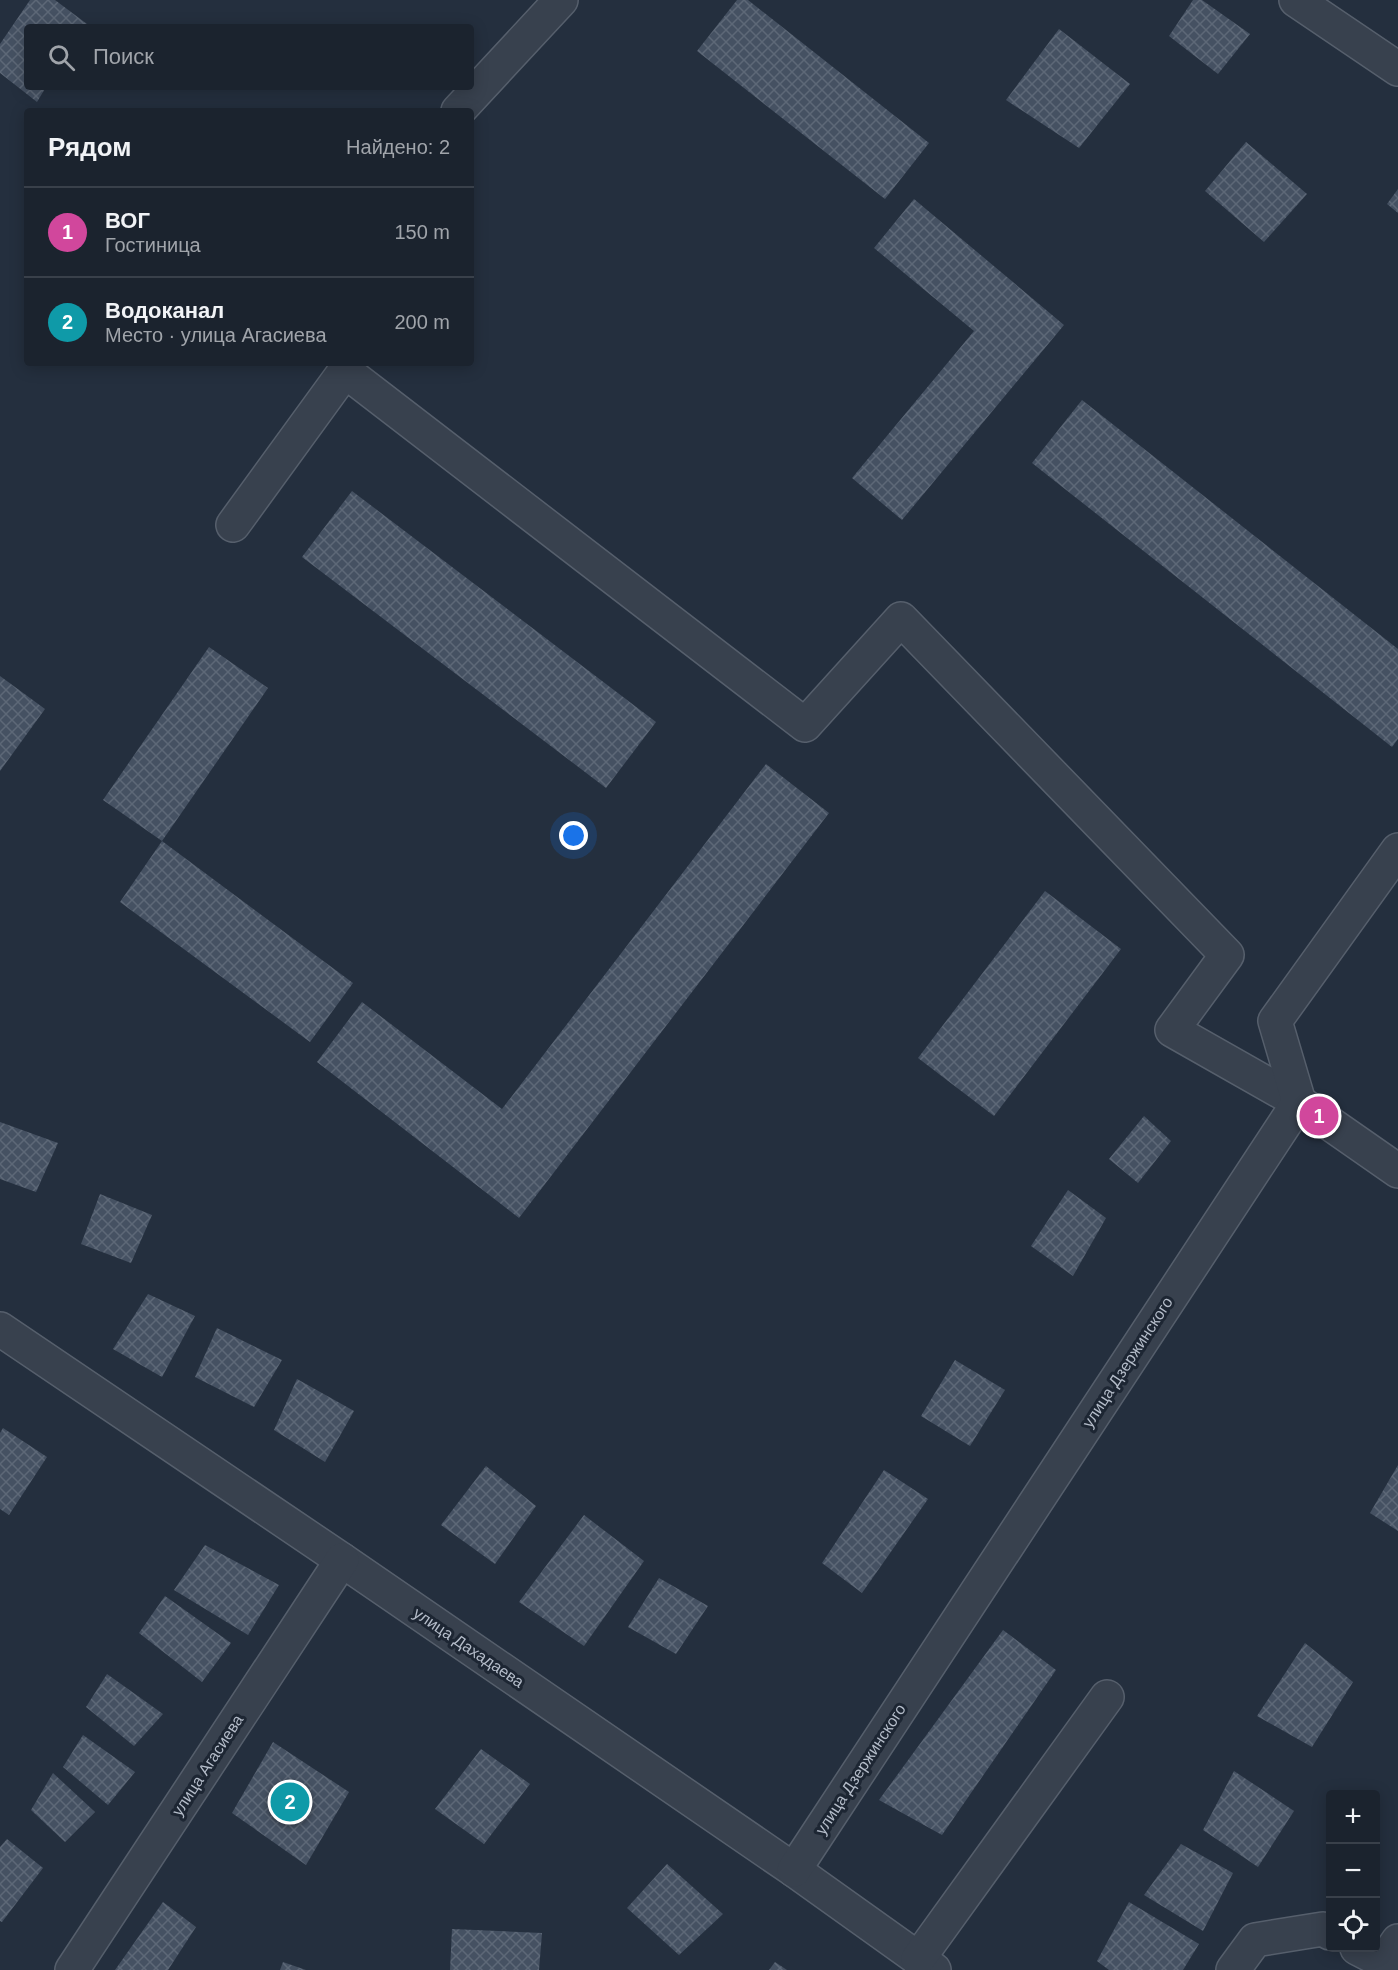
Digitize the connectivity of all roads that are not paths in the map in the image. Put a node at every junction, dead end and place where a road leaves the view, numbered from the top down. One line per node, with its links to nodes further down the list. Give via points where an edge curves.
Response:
1 (561, 0): 4 (street)
2 (1296, 0): 3 (street)
3 (1398, 69)
4 (461, 108)
5 (233, 525): 7 (street, via 345,371 805,724 902,619 1227,955 1172,1030)
6 (1398, 850): 7 (street, via 1275,1021)
7 (1299, 1102): 8 (street); 12 (street, улица Дзержинского)
8 (1398, 1171)
9 (1, 1332): 10 (street, улица Дахадаева)
10 (342, 1560): 12 (street, улица Дахадаева); 17 (street, улица Агасиева)
11 (1107, 1697): 16 (street)
12 (794, 1870): 16 (street, улица Дахадаева)
13 (1326, 1931): 18 (street, via 1255,1940)
14 (1398, 1941): 15 (street, via 1384,1962)
15 (1366, 1952)
16 (928, 1967)
17 (72, 1970)
18 (1233, 1970)

